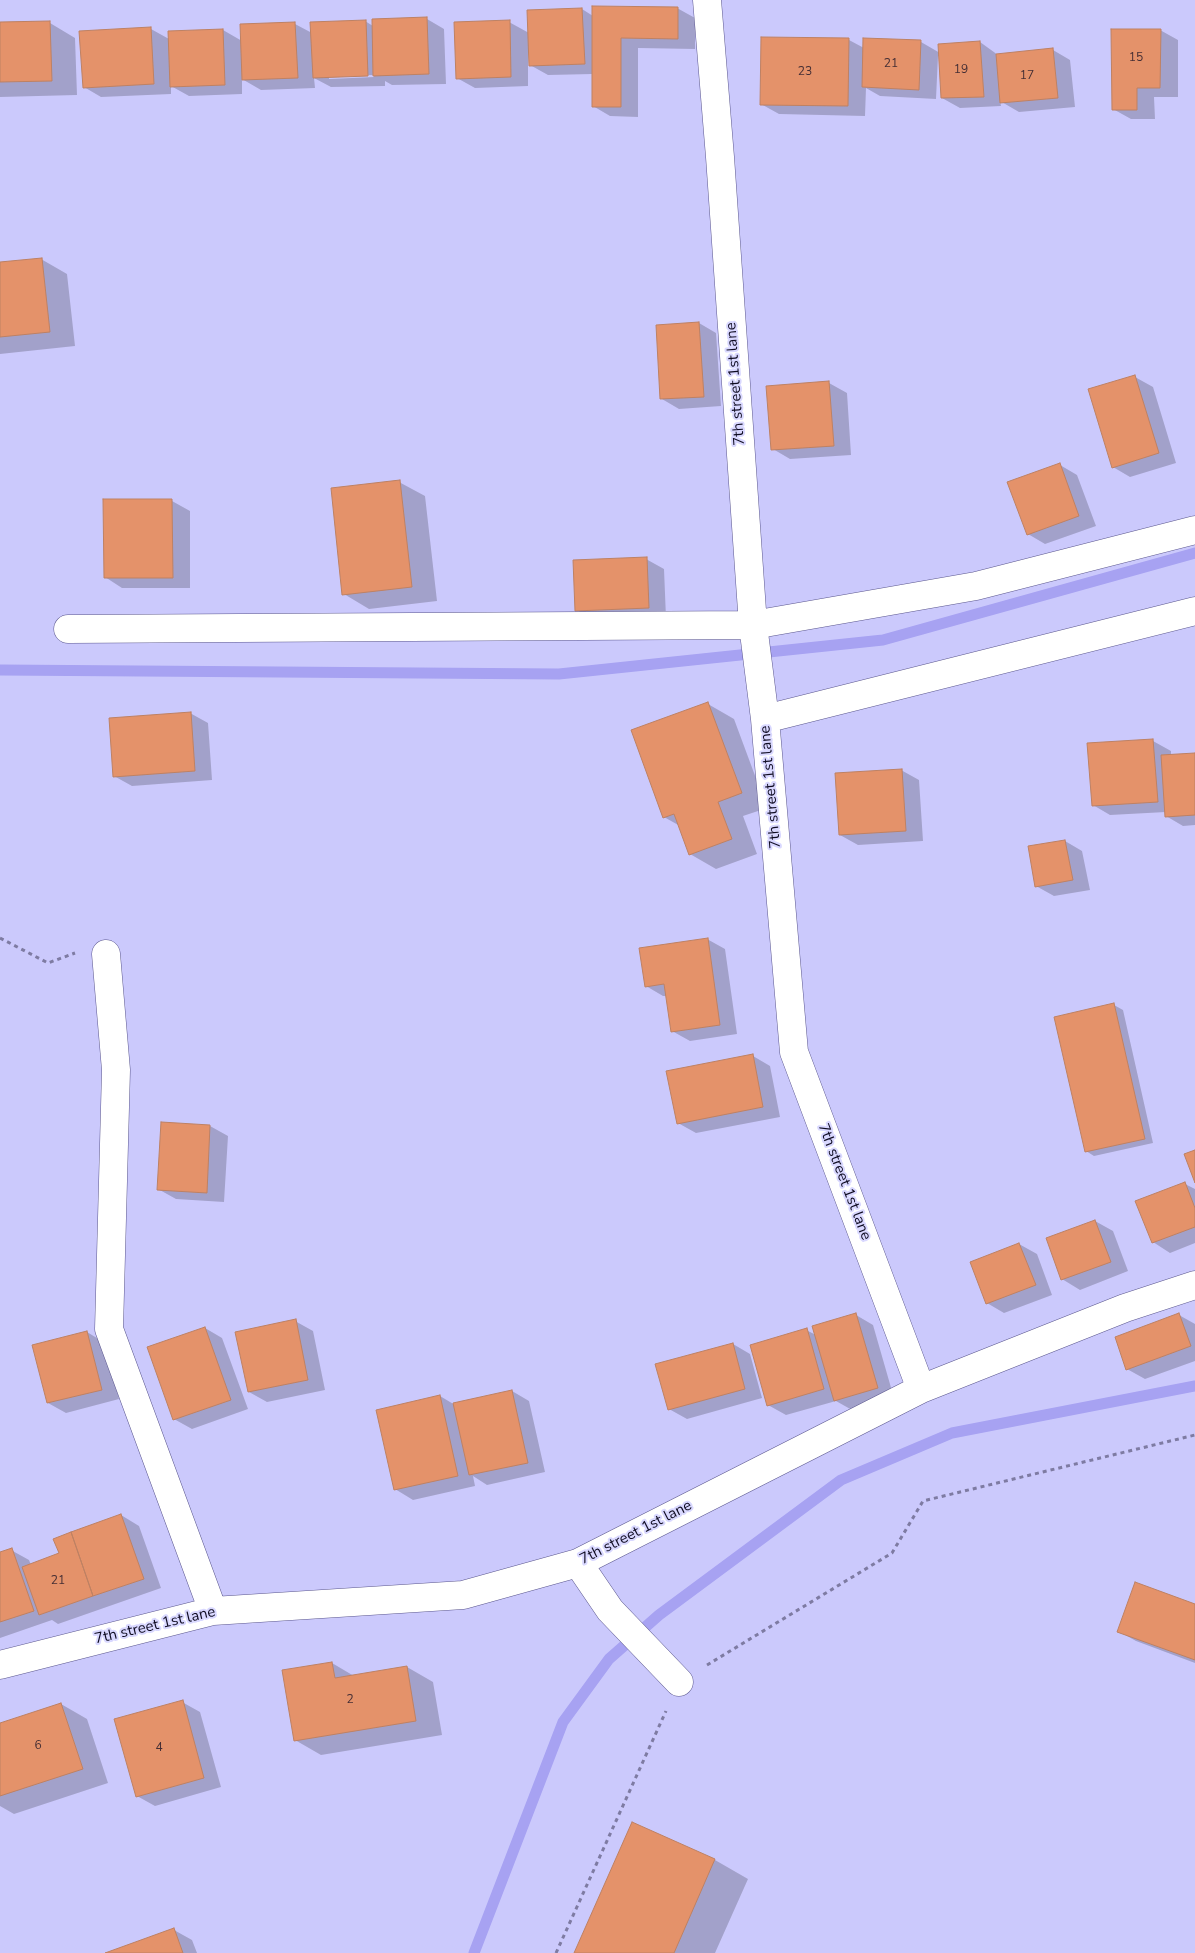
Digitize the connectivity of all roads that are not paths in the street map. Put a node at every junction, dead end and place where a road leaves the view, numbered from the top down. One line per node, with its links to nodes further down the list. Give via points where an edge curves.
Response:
1 (707, 0): 5 (street, 7th street 1st lane)
2 (1195, 530): 5 (street, via 976,586)
3 (1195, 611): 6 (street)
4 (68, 629): 5 (street)
5 (754, 632): 6 (street, 7th street 1st lane)
6 (765, 718): 9 (street, 7th street 1st lane, via 794,1052)
7 (106, 954): 11 (street, via 116,1070 109,1329)
8 (1195, 1285): 9 (street, via 1124,1308)
9 (921, 1389): 10 (street, 7th street 1st lane)
10 (578, 1563): 11 (street, 7th street 1st lane, via 464,1595); 13 (street, via 610,1610)
11 (213, 1611): 12 (street, 7th street 1st lane)
12 (0, 1665)
13 (680, 1682)

